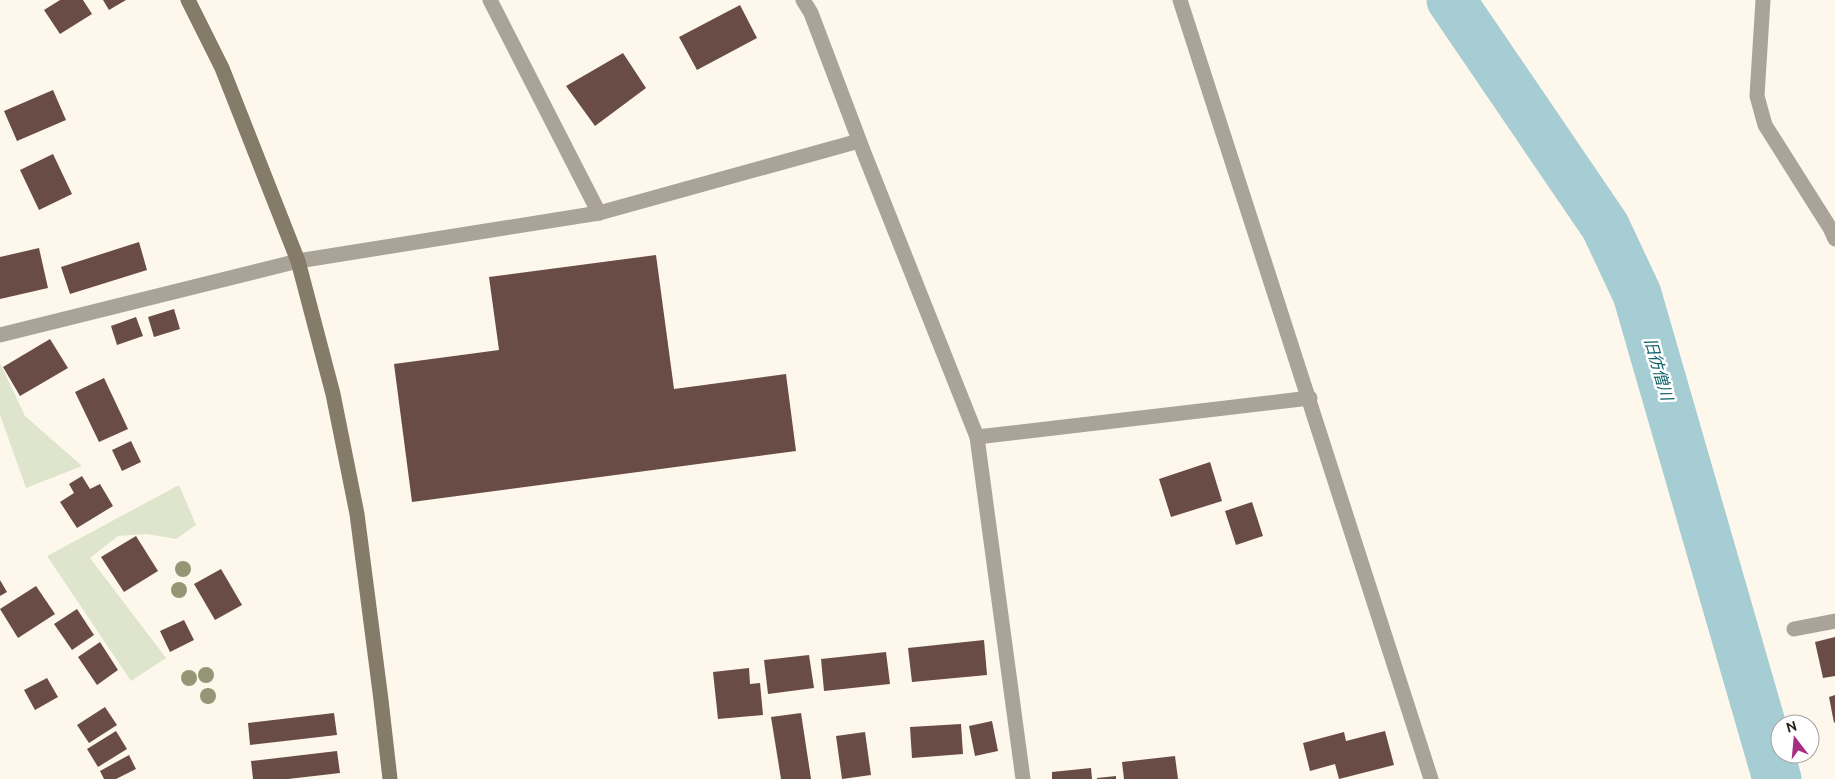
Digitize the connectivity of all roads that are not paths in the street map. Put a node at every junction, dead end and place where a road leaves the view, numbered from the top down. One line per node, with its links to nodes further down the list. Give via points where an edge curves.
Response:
1 (188, 0): 9 (street, via 222,68)
2 (490, 0): 7 (street)
3 (803, 0): 6 (street, via 811,13)
4 (1180, 0): 11 (street)
5 (1762, 0): 8 (street, via 1757,96 1765,124)
6 (859, 141): 7 (street); 12 (street)
7 (599, 213): 9 (street)
8 (1835, 239)
9 (298, 260): 10 (street); 15 (street, via 333,394 357,514)
10 (0, 335)
11 (1310, 398): 12 (street); 17 (street)
12 (977, 437): 16 (street)
13 (1835, 621): 14 (street)
14 (1794, 629)
15 (390, 779)
16 (1023, 779)
17 (1431, 779)

